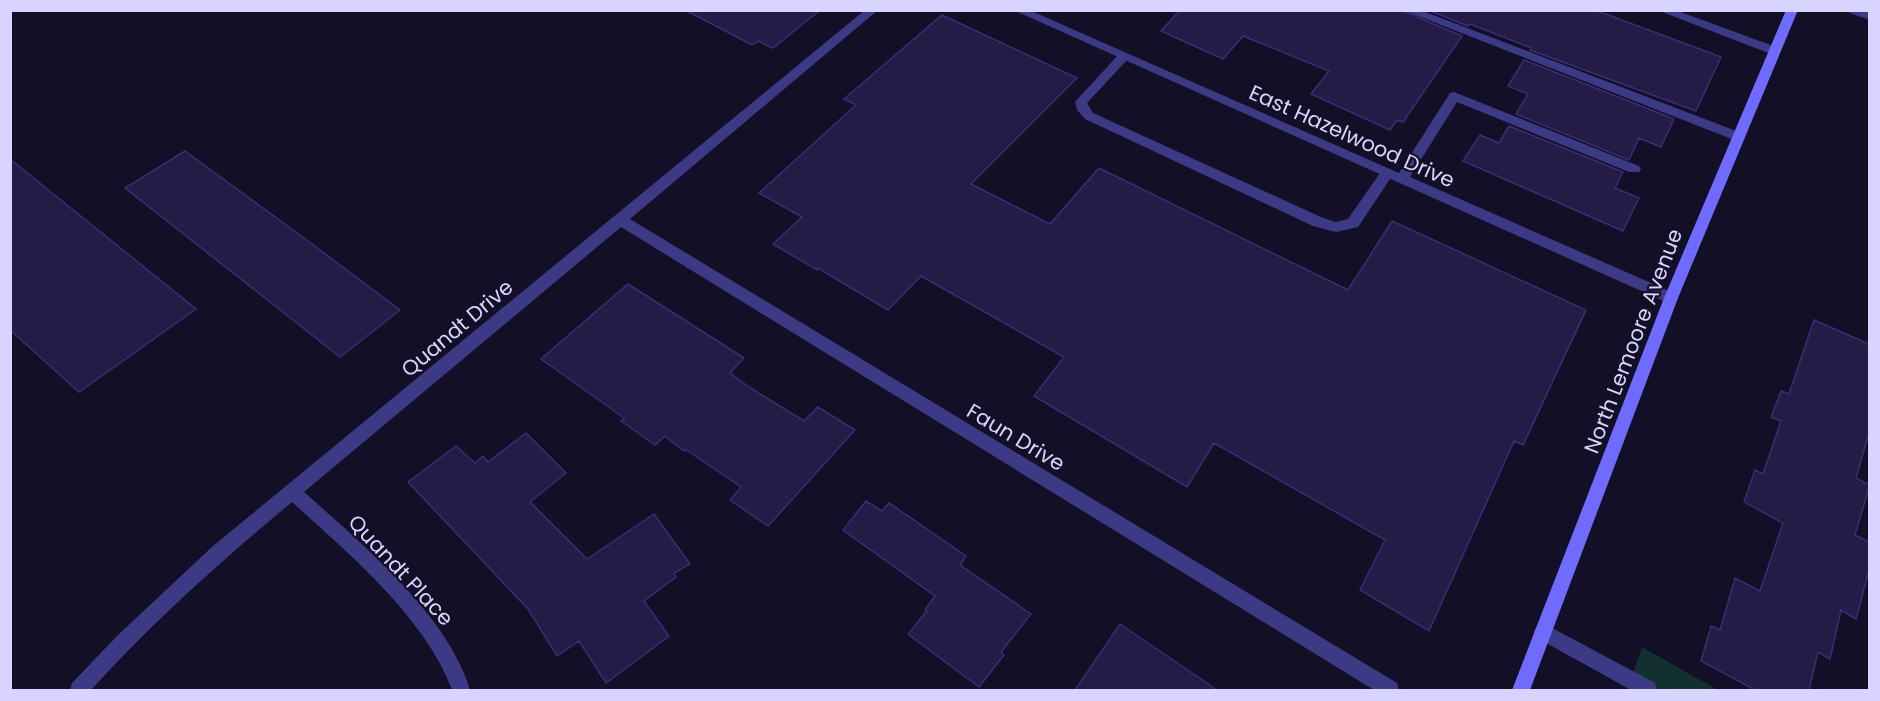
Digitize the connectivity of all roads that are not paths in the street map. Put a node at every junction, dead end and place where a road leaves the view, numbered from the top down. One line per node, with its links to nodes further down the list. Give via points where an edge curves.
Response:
1 (873, 10): 14 (street, Quandt Drive)
2 (1018, 10): 9 (street, East Hazelwood Drive)
3 (1408, 10): 10 (street)
4 (1662, 10): 8 (street)
5 (1792, 10): 8 (main road, North Lemoore Avenue)
6 (1854, 10): 7 (street)
7 (1869, 16)
8 (1775, 51): 10 (main road, North Lemoore Avenue)
9 (1123, 57): 12 (street, East Hazelwood Drive); 12 (street, via 1081,102 1089,116 1318,222 1344,228 1353,223)
10 (1739, 137): 15 (main road, North Lemoore Avenue)
11 (1634, 169): 13 (street, via 1454,96)
12 (1387, 172): 13 (street, East Hazelwood Drive)
13 (1402, 179): 15 (street, East Hazelwood Drive)
14 (620, 219): 16 (street, Quandt Drive); 20 (street, Faun Drive)
15 (1671, 298): 17 (main road, North Lemoore Avenue)
16 (292, 491): 18 (street, Quandt Drive, via 219,552); 19 (street, Quandt Place, via 350,544 434,634)
17 (1544, 632): 21 (main road, North Lemoore Avenue); 22 (street)
18 (79, 690)
19 (461, 690)
20 (1389, 690)
21 (1521, 690)
22 (1648, 690)

